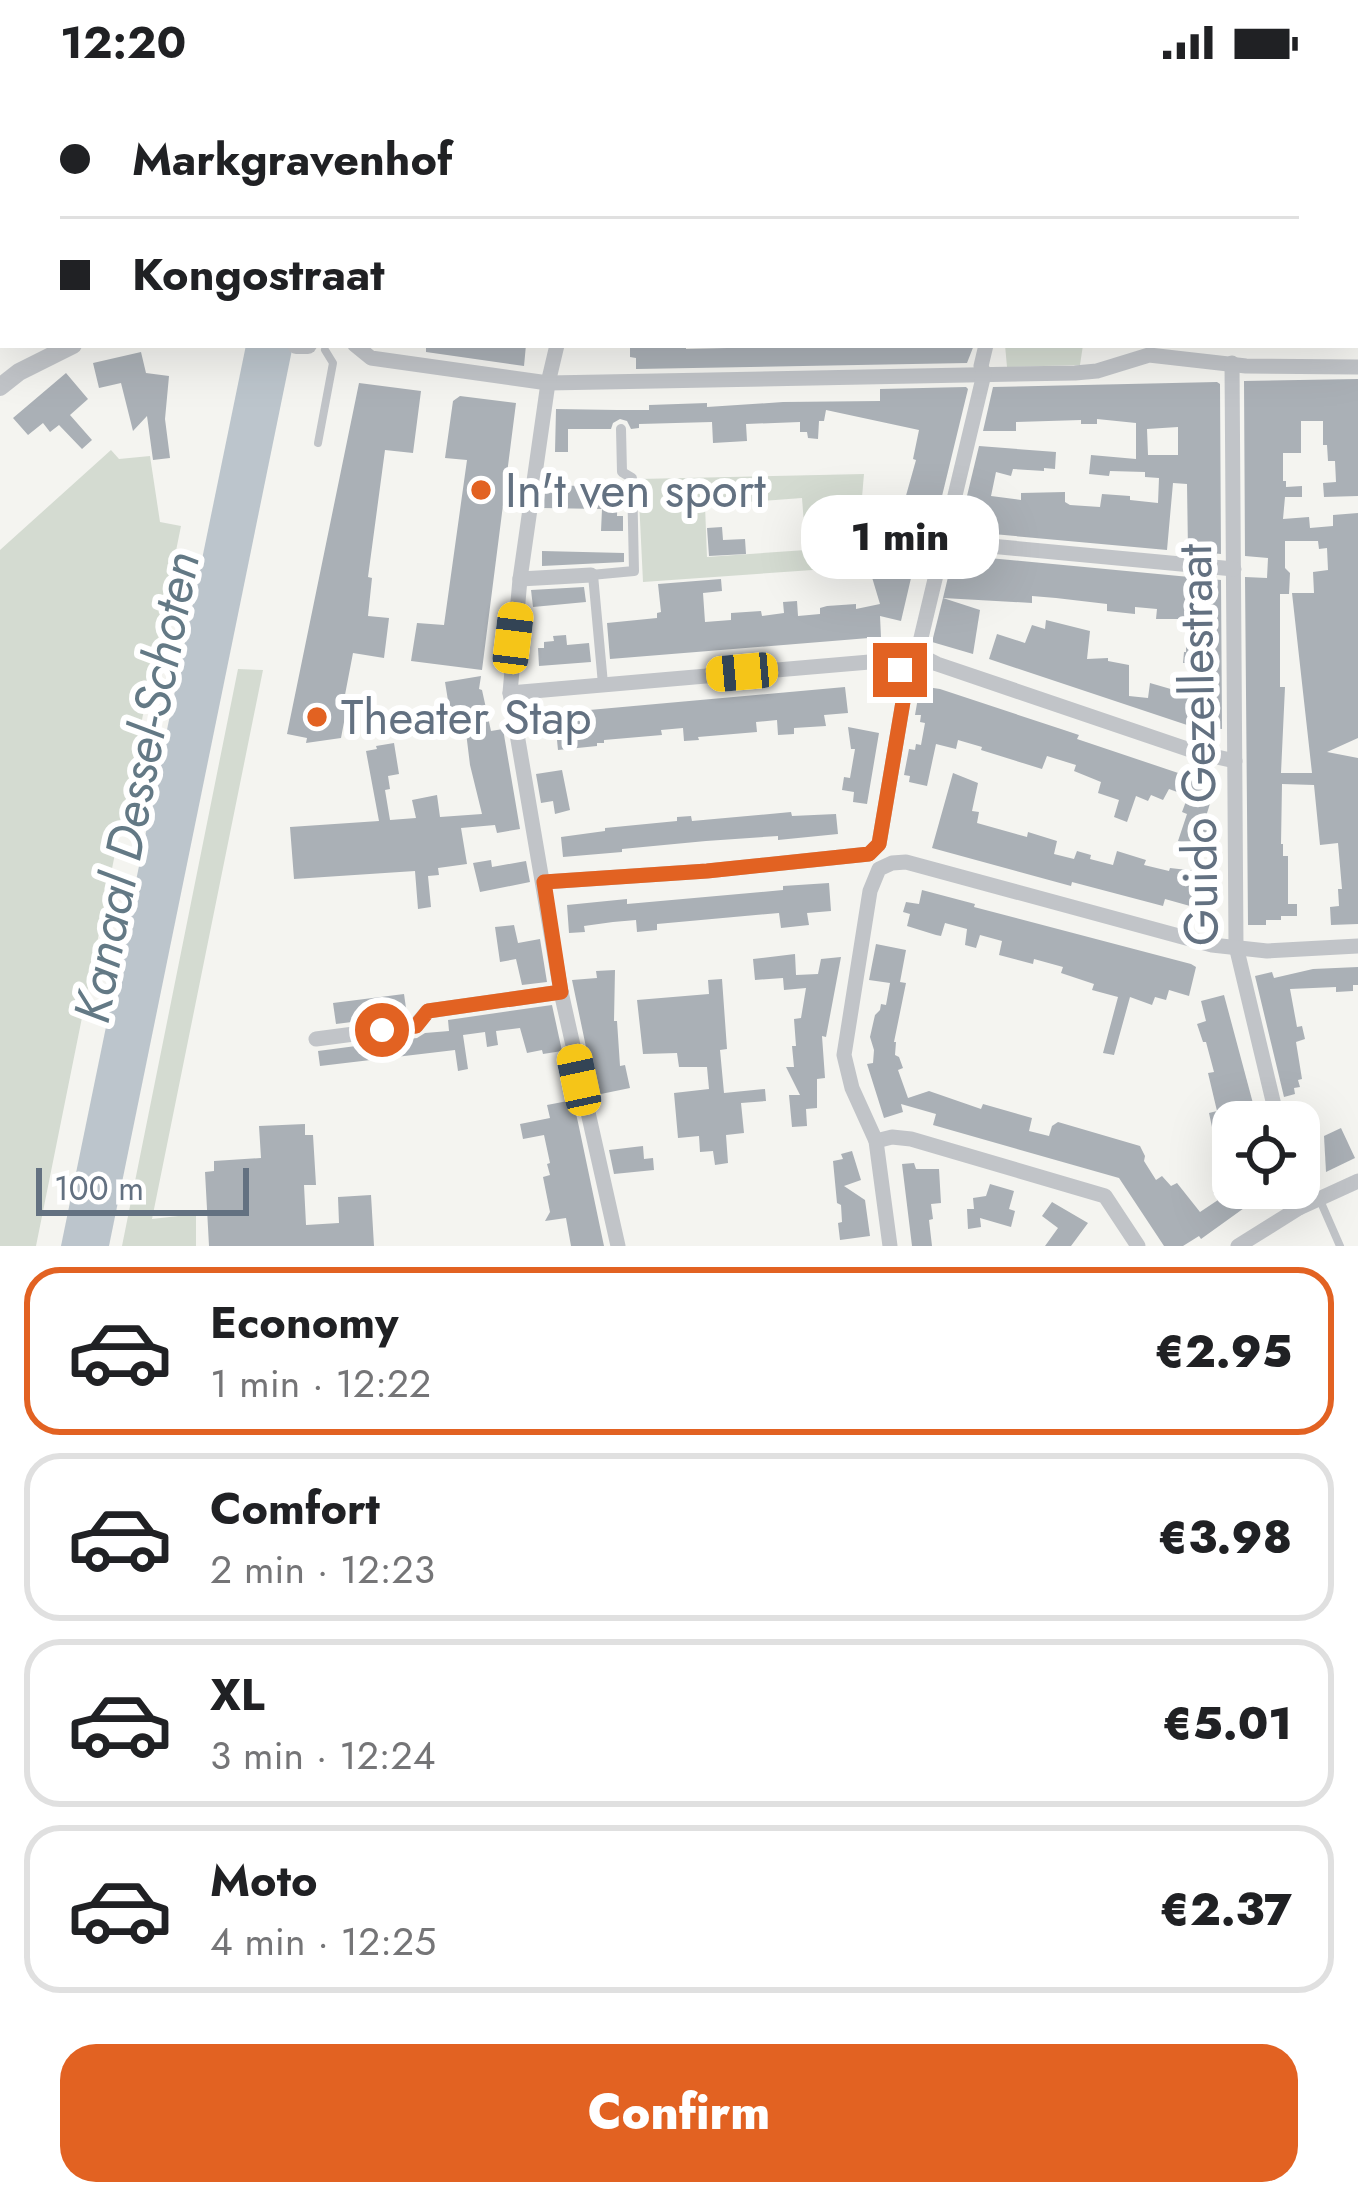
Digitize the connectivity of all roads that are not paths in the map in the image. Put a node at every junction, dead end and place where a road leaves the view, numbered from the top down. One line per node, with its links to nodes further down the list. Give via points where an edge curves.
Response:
1 (42, 348): 9 (street)
2 (68, 348): 9 (street)
3 (316, 348): 14 (lane, via 333,363)
4 (359, 348): 11 (street, via 370,358)
5 (556, 348): 11 (street)
6 (985, 348): 10 (street)
7 (1232, 363): 8 (street); 10 (street, via 1149,355 1097,371); 16 (street, Guido Gezellestraat)
8 (1358, 367)
9 (19, 372): 12 (street)
10 (984, 374): 11 (street); 15 (street)
11 (548, 383): 18 (street)
12 (0, 387)
13 (621, 429): 17 (street, via 622,472 632,478 634,571)
14 (318, 443)
15 (945, 537): 16 (street); 21 (street, via 920,642 925,658)
16 (1234, 569): 21 (street, Guido Gezellestraat)
17 (592, 574): 18 (street); 19 (street)
18 (520, 579): 20 (street)
19 (603, 684): 20 (street); 22 (street, via 890,662 906,684 879,844 869,854)
20 (510, 693): 22 (street)
21 (1235, 761): 23 (street, Guido Gezellestraat)
22 (544, 882): 25 (street)
23 (1236, 946): 24 (street); 27 (street, Guido Gezellestraat); 28 (street, via 906,862 879,869 844,1055)
24 (1358, 946)
25 (561, 992): 26 (street, via 428,1011 416,1026); 33 (street)
26 (316, 1039)
27 (1274, 1101)
28 (876, 1141): 34 (street); 35 (street, via 911,1139 1105,1196)
29 (1358, 1181): 30 (street)
30 (1320, 1198)
31 (1320, 1200): 37 (lane)
32 (1297, 1209): 36 (street)
33 (618, 1246)
34 (890, 1246)
35 (1138, 1246)
36 (1238, 1246)
37 (1340, 1246)

